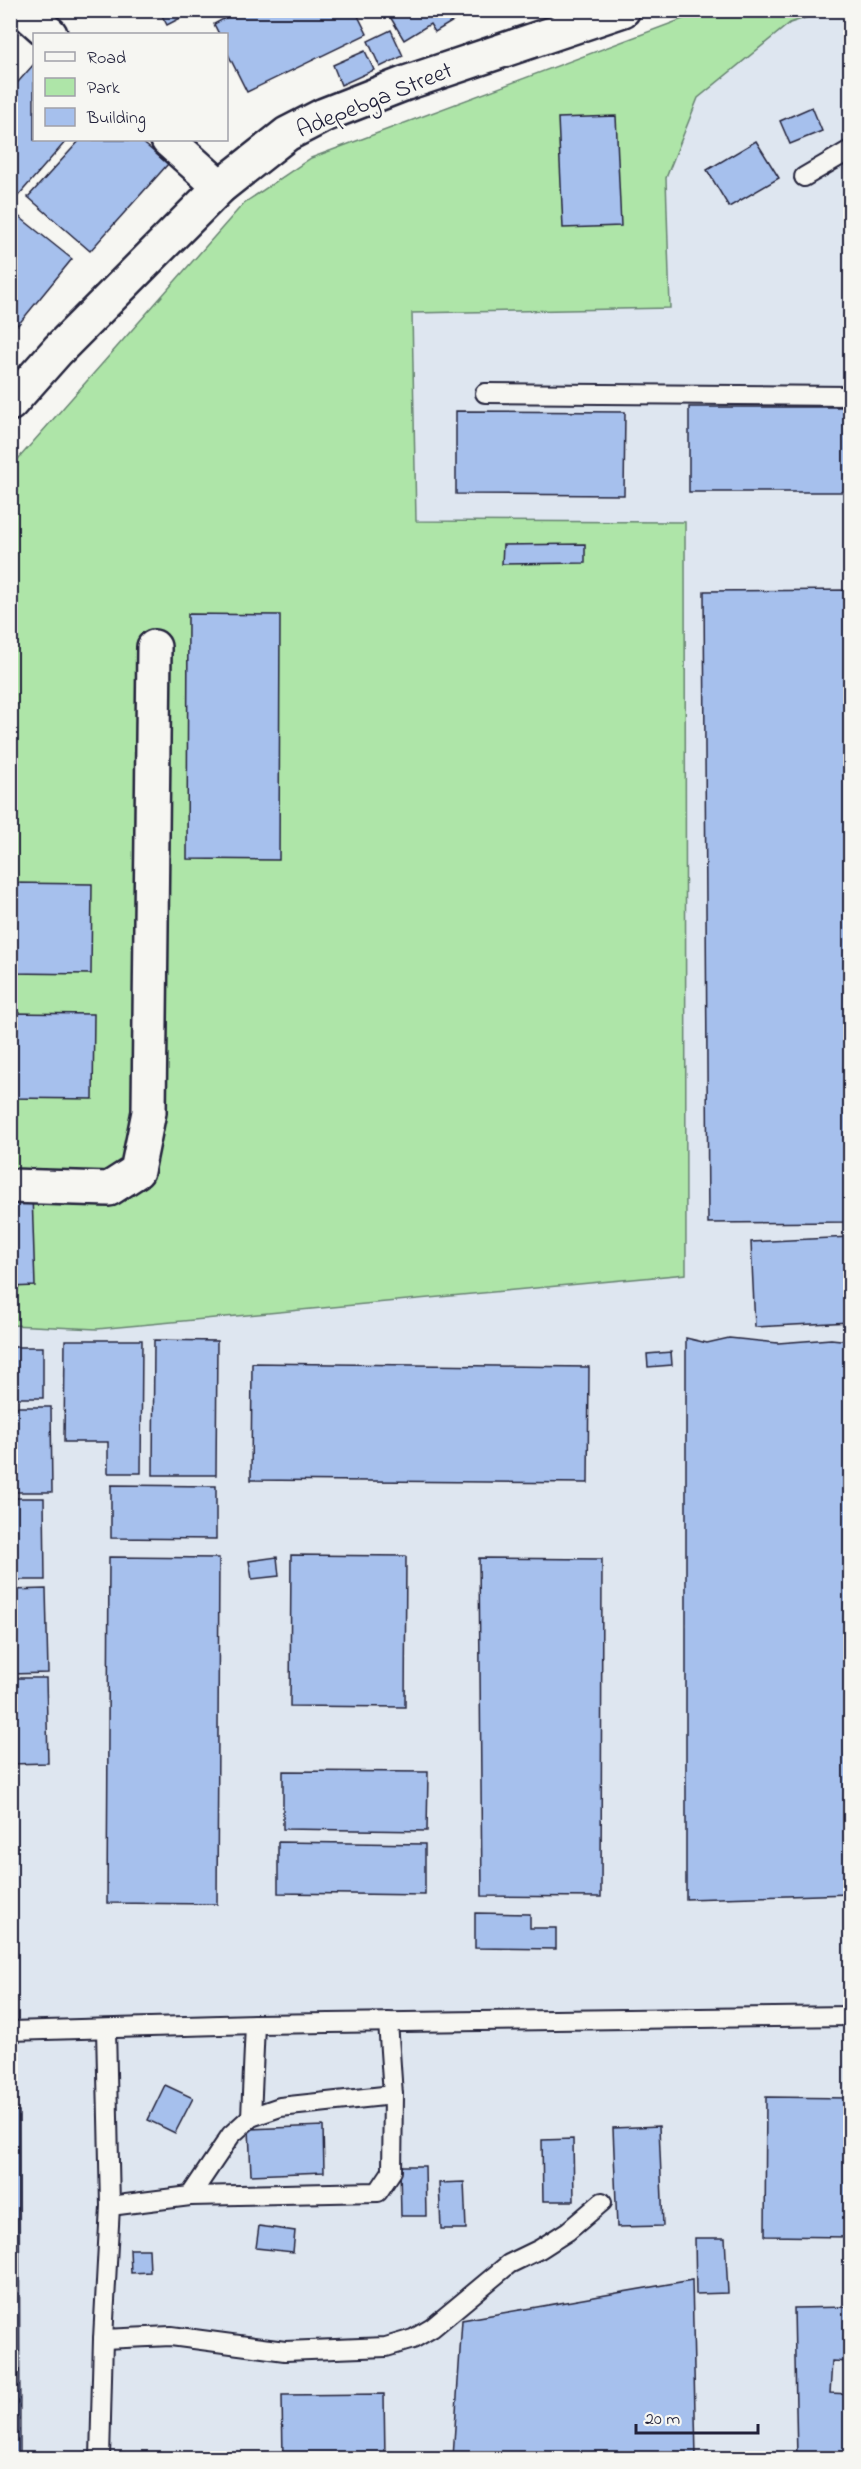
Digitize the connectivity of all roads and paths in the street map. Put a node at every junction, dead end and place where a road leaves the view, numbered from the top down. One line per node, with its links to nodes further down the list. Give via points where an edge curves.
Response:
1 (23, 10): 4 (street)
2 (622, 10): 3 (street, Adepebga Street)
3 (568, 18): 8 (street, Adepebga Street, via 324,115 287,134)
4 (49, 33)
5 (169, 141): 8 (street)
6 (850, 150): 7 (lane)
7 (804, 177)
8 (220, 187): 11 (street, Adepebga Street, via 58,350)
9 (485, 393): 10 (lane)
10 (850, 396)
11 (10, 404)
12 (154, 647): 13 (street, via 148,1112 137,1172 109,1189)
13 (10, 1186)
14 (850, 2016): 15 (lane)
15 (388, 2022): 16 (lane); 19 (lane)
16 (255, 2024): 17 (lane); 20 (lane)
17 (106, 2030): 18 (lane); 23 (lane)
18 (10, 2031)
19 (393, 2095): 20 (lane, via 280,2107); 21 (lane, via 392,2171 378,2192)
20 (251, 2117): 21 (lane, via 231,2135)
21 (190, 2196): 23 (lane)
22 (602, 2202): 24 (lane, via 568,2231 509,2264 432,2328 386,2347 285,2351 171,2336)
23 (110, 2206): 24 (lane)
24 (103, 2339): 25 (lane)
25 (100, 2458)

